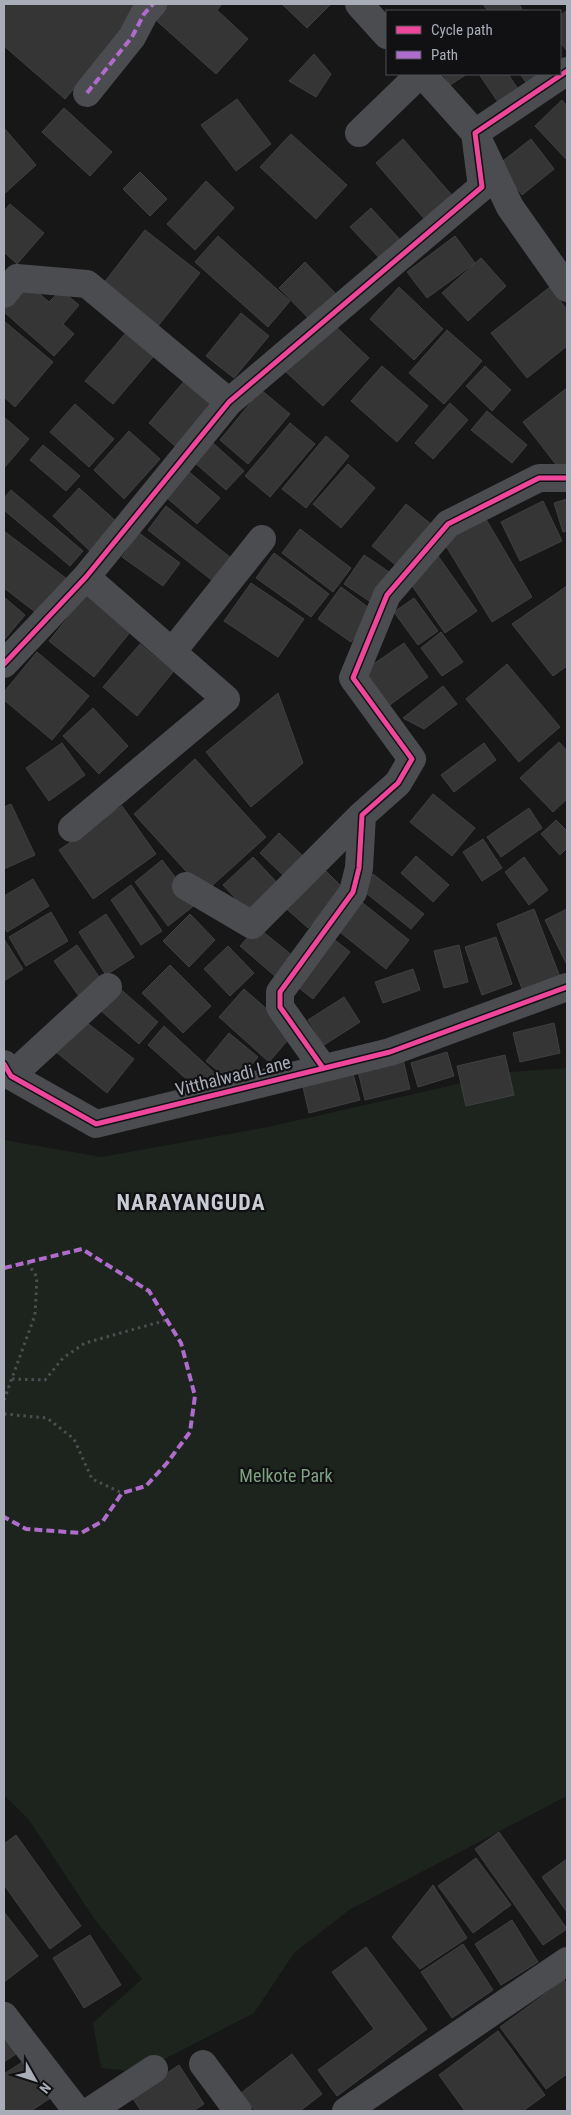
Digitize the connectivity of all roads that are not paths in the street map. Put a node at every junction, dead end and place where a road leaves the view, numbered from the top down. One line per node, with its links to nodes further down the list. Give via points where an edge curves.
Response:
1 (153, 4): 7 (street, via 132,37)
2 (359, 4): 3 (street)
3 (386, 34)
4 (567, 72): 9 (street)
5 (420, 75): 8 (street)
6 (422, 75): 9 (street)
7 (87, 93)
8 (359, 133)
9 (475, 133): 10 (street, via 510,206); 12 (street, via 482,187)
10 (567, 288)
11 (4, 294): 12 (street, via 17,278 87,284)
12 (229, 402): 15 (street)
13 (567, 478): 18 (street, via 538,478 448,524 387,595 353,678 412,759 398,783)
14 (262, 539): 16 (street)
15 (86, 577): 16 (street); 17 (street)
16 (172, 652): 19 (street, via 226,699)
17 (4, 664)
18 (362, 815): 20 (street, via 252,925); 23 (street, via 360,868 352,892 280,992 280,1007)
19 (72, 828)
20 (186, 886)
21 (108, 987): 24 (street)
22 (567, 988): 23 (street, Vitthalwadi Lane, via 390,1052)
23 (323, 1068): 24 (street, Vitthalwadi Lane, via 96,1124)
24 (7, 1070)
25 (567, 1961): 32 (street)
26 (4, 2016): 29 (street)
27 (203, 2064): 31 (street)
28 (154, 2069): 30 (street)
29 (77, 2111)
30 (90, 2111)
31 (238, 2111)
32 (346, 2111)

